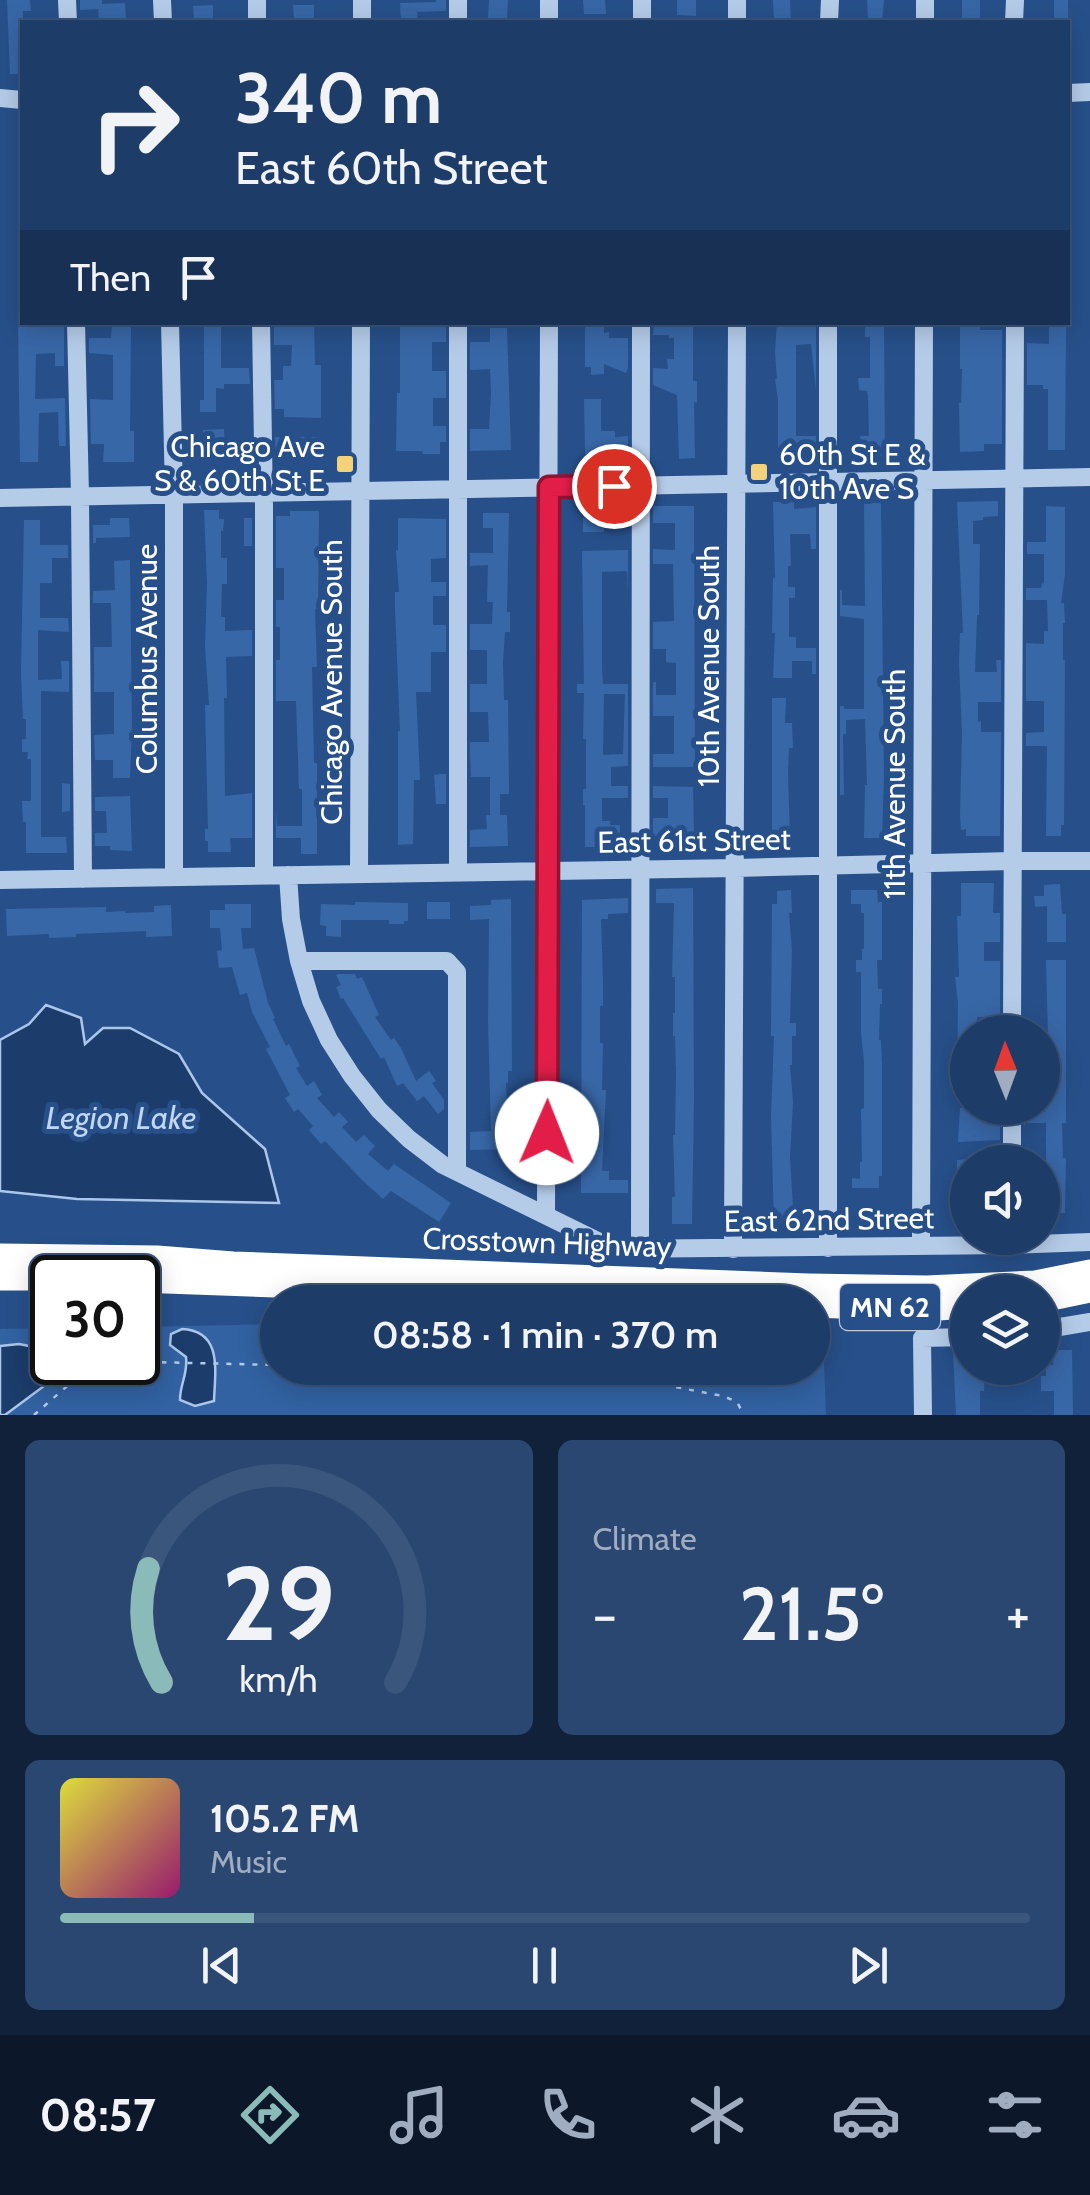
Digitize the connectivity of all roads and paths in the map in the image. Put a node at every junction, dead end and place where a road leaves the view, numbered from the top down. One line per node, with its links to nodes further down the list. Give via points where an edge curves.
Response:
1 (76, 325): 23 (street)
2 (170, 325): 22 (street, Columbus Avenue)
3 (261, 325): 21 (street)
4 (361, 325): 20 (street, Chicago Avenue South)
5 (458, 325): 19 (street)
6 (549, 325): 18 (street)
7 (641, 325): 17 (street)
8 (737, 325): 16 (street, 10th Avenue South)
9 (828, 325): 15 (street)
10 (924, 325): 14 (street, 11th Avenue South)
11 (1015, 325): 13 (street)
12 (1090, 477): 13 (street)
13 (1015, 479): 14 (street); 25 (street)
14 (923, 480): 15 (street); 28 (street, 11th Avenue South)
15 (828, 482): 16 (street); 27 (street)
16 (736, 484): 17 (street); 29 (street, 10th Avenue South)
17 (640, 486): 18 (street); 30 (street)
18 (549, 487): 19 (street); 31 (street)
19 (458, 489): 20 (street); 32 (street)
20 (360, 491): 21 (street); 33 (street, Chicago Avenue South)
21 (264, 492): 22 (street); 35 (street)
22 (174, 494): 23 (street); 34 (street, Columbus Avenue)
23 (80, 496): 24 (street); 37 (street)
24 (0, 498)
25 (1012, 861): 26 (street, East 61st Street); 28 (street, East 61st Street); 40 (street)
26 (1090, 861)
27 (828, 864): 28 (street, East 61st Street); 29 (street, East 61st Street); 48 (street)
28 (922, 864): 47 (street, 11th Avenue South)
29 (736, 868): 30 (street, East 61st Street); 50 (street, 10th Avenue South)
30 (640, 869): 31 (street, East 61st Street); 49 (street)
31 (549, 871): 32 (street, East 61st Street); 42 (street)
32 (458, 872): 33 (street, East 61st Street)
33 (359, 873): 36 (street, East 61st Street)
34 (174, 876): 35 (street, East 61st Street); 37 (street, East 61st Street)
35 (264, 876): 36 (street, East 61st Street)
36 (288, 876): 39 (street, East 62nd Street)
37 (83, 879): 38 (street, East 61st Street)
38 (0, 880)
39 (299, 961): 41 (street, East 62nd Street, via 311,1001 352,1076 410,1140); 41 (street, via 448,960 456,972)
40 (1012, 1015)
41 (457, 1171): 42 (street, East 62nd Street)
42 (546, 1215): 49 (street, East 62nd Street, via 614,1250)
43 (0, 1238): 51 (highway)
44 (1060, 1242): 45 (street, East 62nd Street)
45 (1090, 1242)
46 (950, 1244): 47 (street, East 62nd Street)
47 (921, 1245): 48 (street, East 62nd Street)
48 (828, 1248): 50 (street, East 62nd Street)
49 (640, 1250): 50 (street, East 62nd Street)
50 (734, 1250)
51 (133, 1255)
52 (0, 1256): 53 (highway, Crosstown Highway / MN 62)
53 (30, 1256)
54 (160, 1258): 55 (highway, Crosstown Highway / MN 62, via 908,1288 1036,1283)
55 (1090, 1272)
56 (160, 1281): 57 (highway, Crosstown Highway)
57 (277, 1285)
58 (1090, 1290): 59 (highway)
59 (1060, 1296)
60 (830, 1306): 61 (highway, MN 62)
61 (950, 1307)
62 (1090, 1322): 63 (street)
63 (1060, 1327)
64 (950, 1337): 69 (street, via 922,1338)
65 (260, 1365): 67 (path, via 112,1366 66,1387)
66 (664, 1385): 68 (path, via 723,1396)
67 (34, 1415)
68 (744, 1415)
69 (923, 1415)

